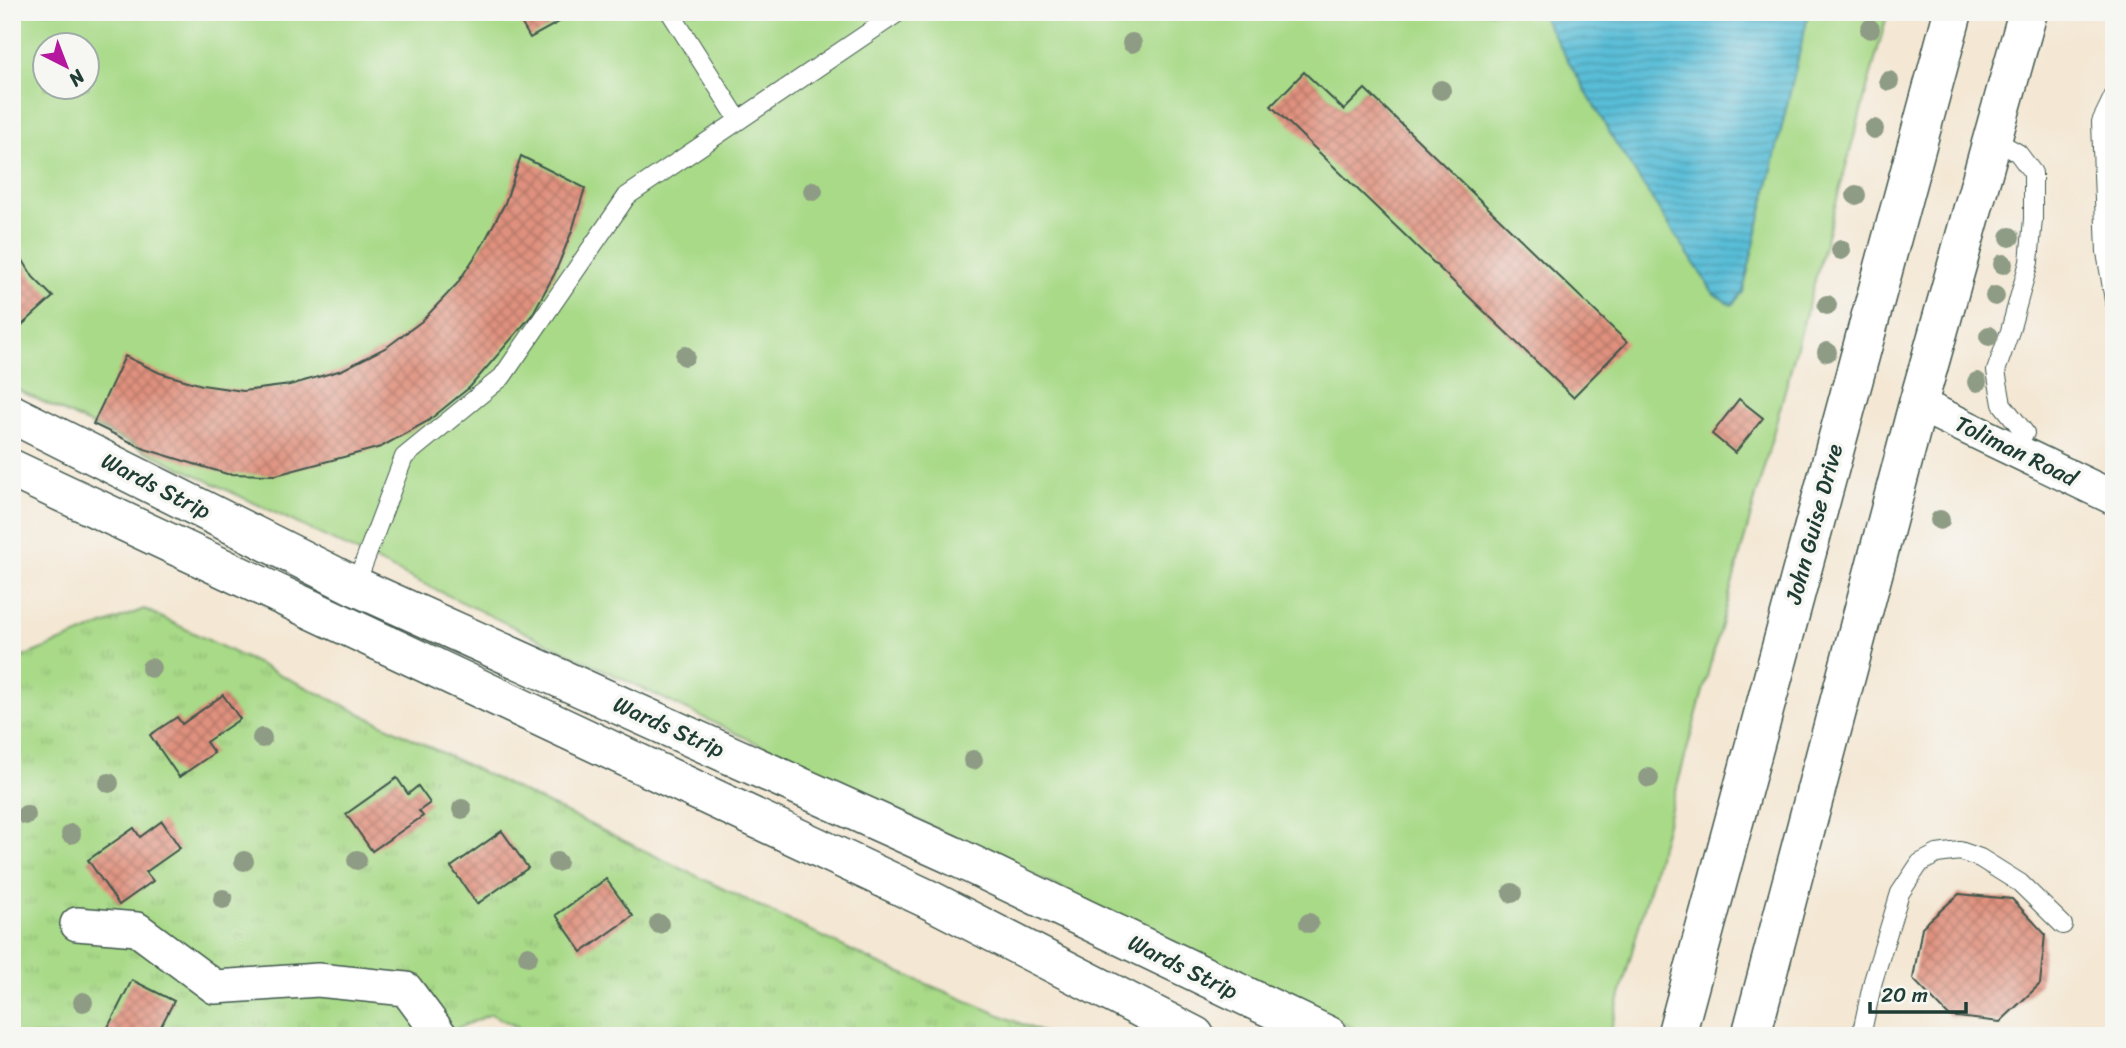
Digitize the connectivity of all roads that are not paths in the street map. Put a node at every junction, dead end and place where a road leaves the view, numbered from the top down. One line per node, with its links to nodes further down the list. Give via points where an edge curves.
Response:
1 (670, 12): 6 (lane)
2 (899, 12): 6 (lane)
3 (1953, 12): 21 (main road, John Guise Drive)
4 (2028, 12): 7 (main road)
5 (2114, 95): 8 (lane, via 2101,122 2106,252)
6 (738, 119): 14 (lane, via 627,197 502,377 404,457)
7 (1993, 139): 9 (main road); 11 (lane, via 2018,153 2033,173 2029,262 1996,371 2002,404)
8 (2114, 300)
9 (1919, 404): 13 (street, Toliman Road); 22 (main road)
10 (12, 414): 14 (main road, Wards Strip)
11 (2025, 433)
12 (12, 469): 15 (main road, Wards Strip)
13 (2114, 498)
14 (355, 586): 15 (lane); 20 (main road, Wards Strip, via 952,855)
15 (337, 623): 19 (main road, Wards Strip, via 928,899)
16 (77, 924): 18 (street, via 137,929 215,988 318,980 406,989)
17 (2063, 925): 23 (lane, via 2020,883 1980,858 1960,851 1937,853 1920,863 1899,893)
18 (442, 1036)
19 (1195, 1036)
20 (1329, 1036)
21 (1676, 1036)
22 (1751, 1036)
23 (1861, 1036)

